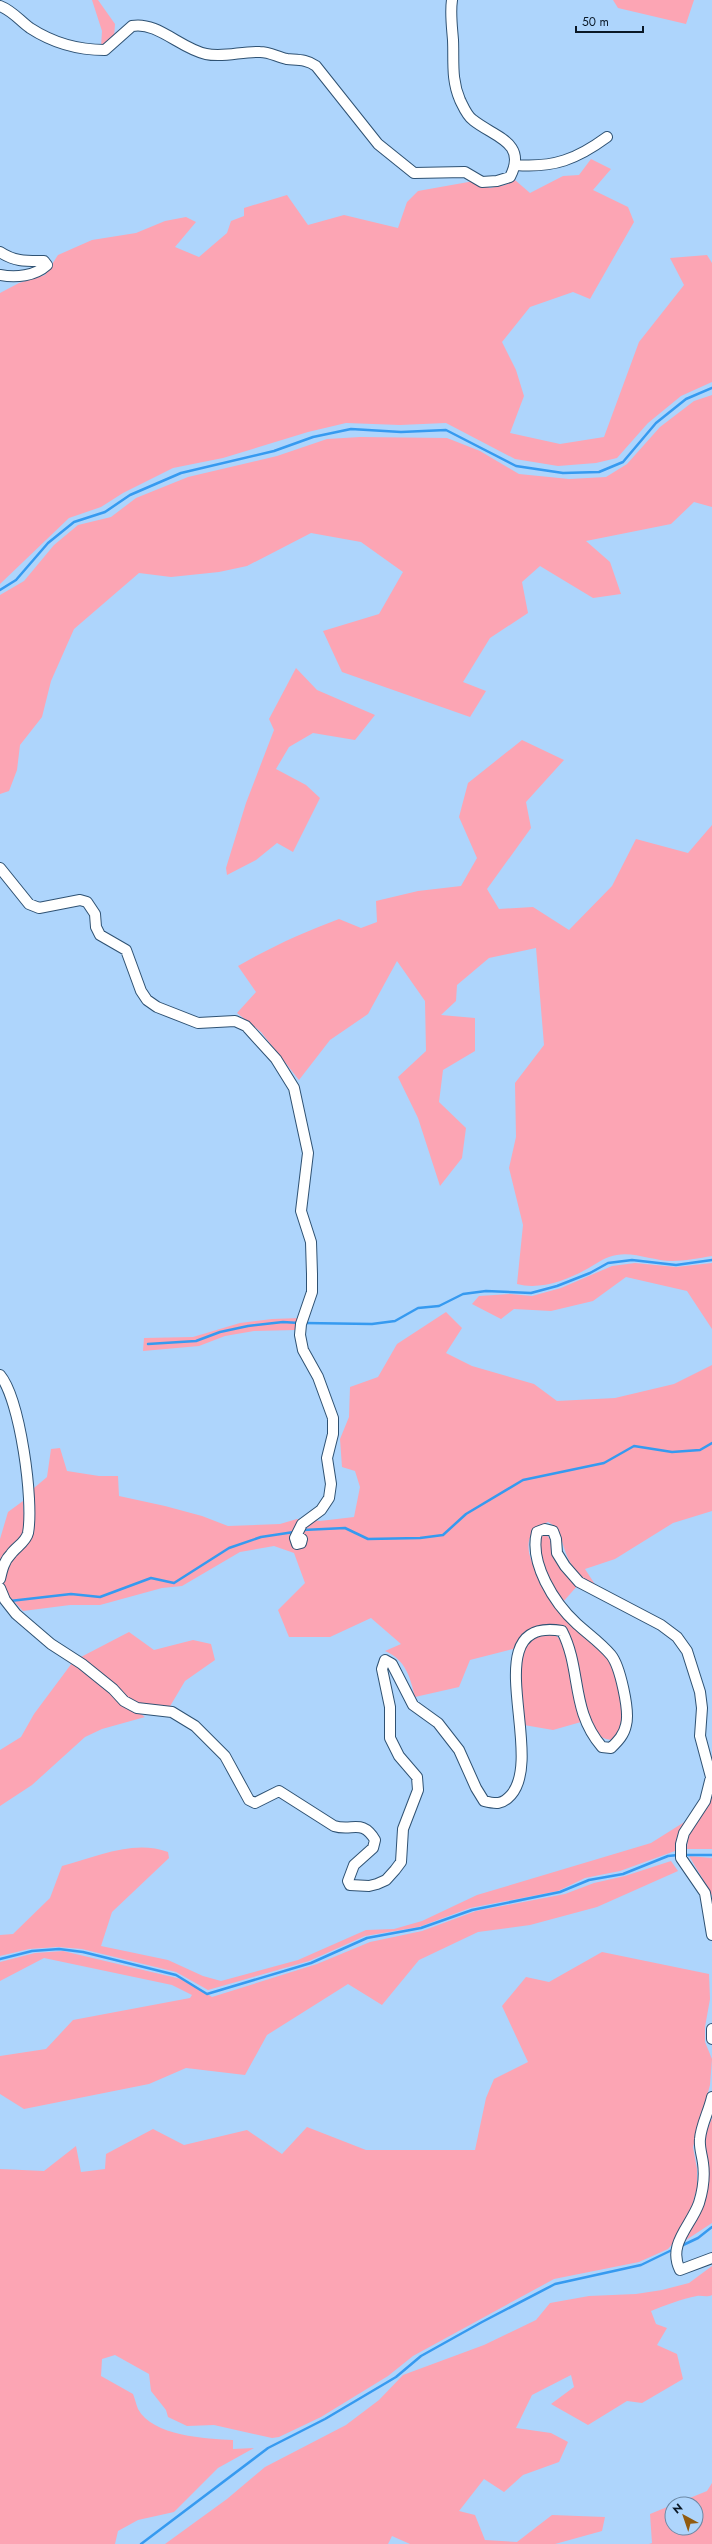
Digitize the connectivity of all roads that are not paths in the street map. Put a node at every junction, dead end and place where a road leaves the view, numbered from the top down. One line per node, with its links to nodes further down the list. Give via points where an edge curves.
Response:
1 (452, 0): 4 (street, via 452,64 454,82 460,99 471,119 506,142 513,150)
2 (0, 6): 4 (street, via 9,10 30,28 61,45 104,50 132,26 138,25 203,53 224,56 265,52 306,60 316,66 378,144 414,173 464,172 482,182 497,182 510,177)
3 (607, 137): 4 (street, via 589,150 560,163)
4 (516, 165)
5 (0, 252): 6 (street, via 11,259 24,262 44,261 47,264 41,270 23,275)
6 (0, 275)
7 (0, 868): 9 (street, via 29,904 39,908 80,900 87,902 95,914 96,927 100,935 126,950 140,991 147,1000 157,1007 198,1023 235,1021 246,1026 276,1059 294,1088 308,1153 301,1210 311,1242 312,1274 312,1292 300,1335 303,1350 318,1377 333,1418 333,1434 327,1458 331,1484 329,1498 321,1510 302,1524)
8 (0, 1375): 10 (street, via 11,1393 22,1432 28,1517 28,1534 11,1554 3,1567)
9 (298, 1536)
10 (0, 1579)
11 (0, 1588): 12 (street, via 5,1600 22,1619 51,1644 82,1664 124,1701 137,1708 172,1712 195,1726 225,1756 248,1800 255,1803 279,1791 340,1829 360,1826 366,1829 375,1840 373,1848 354,1865 348,1881 350,1885 369,1886 386,1880 401,1862 403,1829 418,1790 417,1777 399,1756 390,1738 390,1707 382,1669 385,1660 392,1664 413,1705 438,1723 449,1737 484,1801 496,1804 505,1801 517,1788 522,1772 523,1744 516,1683 516,1653 531,1633 541,1630 562,1631 569,1644 578,1697 588,1729 602,1746 611,1748 621,1738 628,1712 612,1655 576,1624 562,1607 544,1577 537,1557 534,1542 537,1532 553,1530 557,1553 579,1582 661,1626 677,1637 687,1651 700,1692 700,1736 711,1776 703,1806 684,1833 681,1858 705,1893)
12 (712, 1935)
13 (712, 2029): 14 (street)
14 (712, 2039)
15 (712, 2097): 16 (street, via 700,2138 703,2187 693,2218 678,2240 676,2262 680,2270)
16 (712, 2258)

